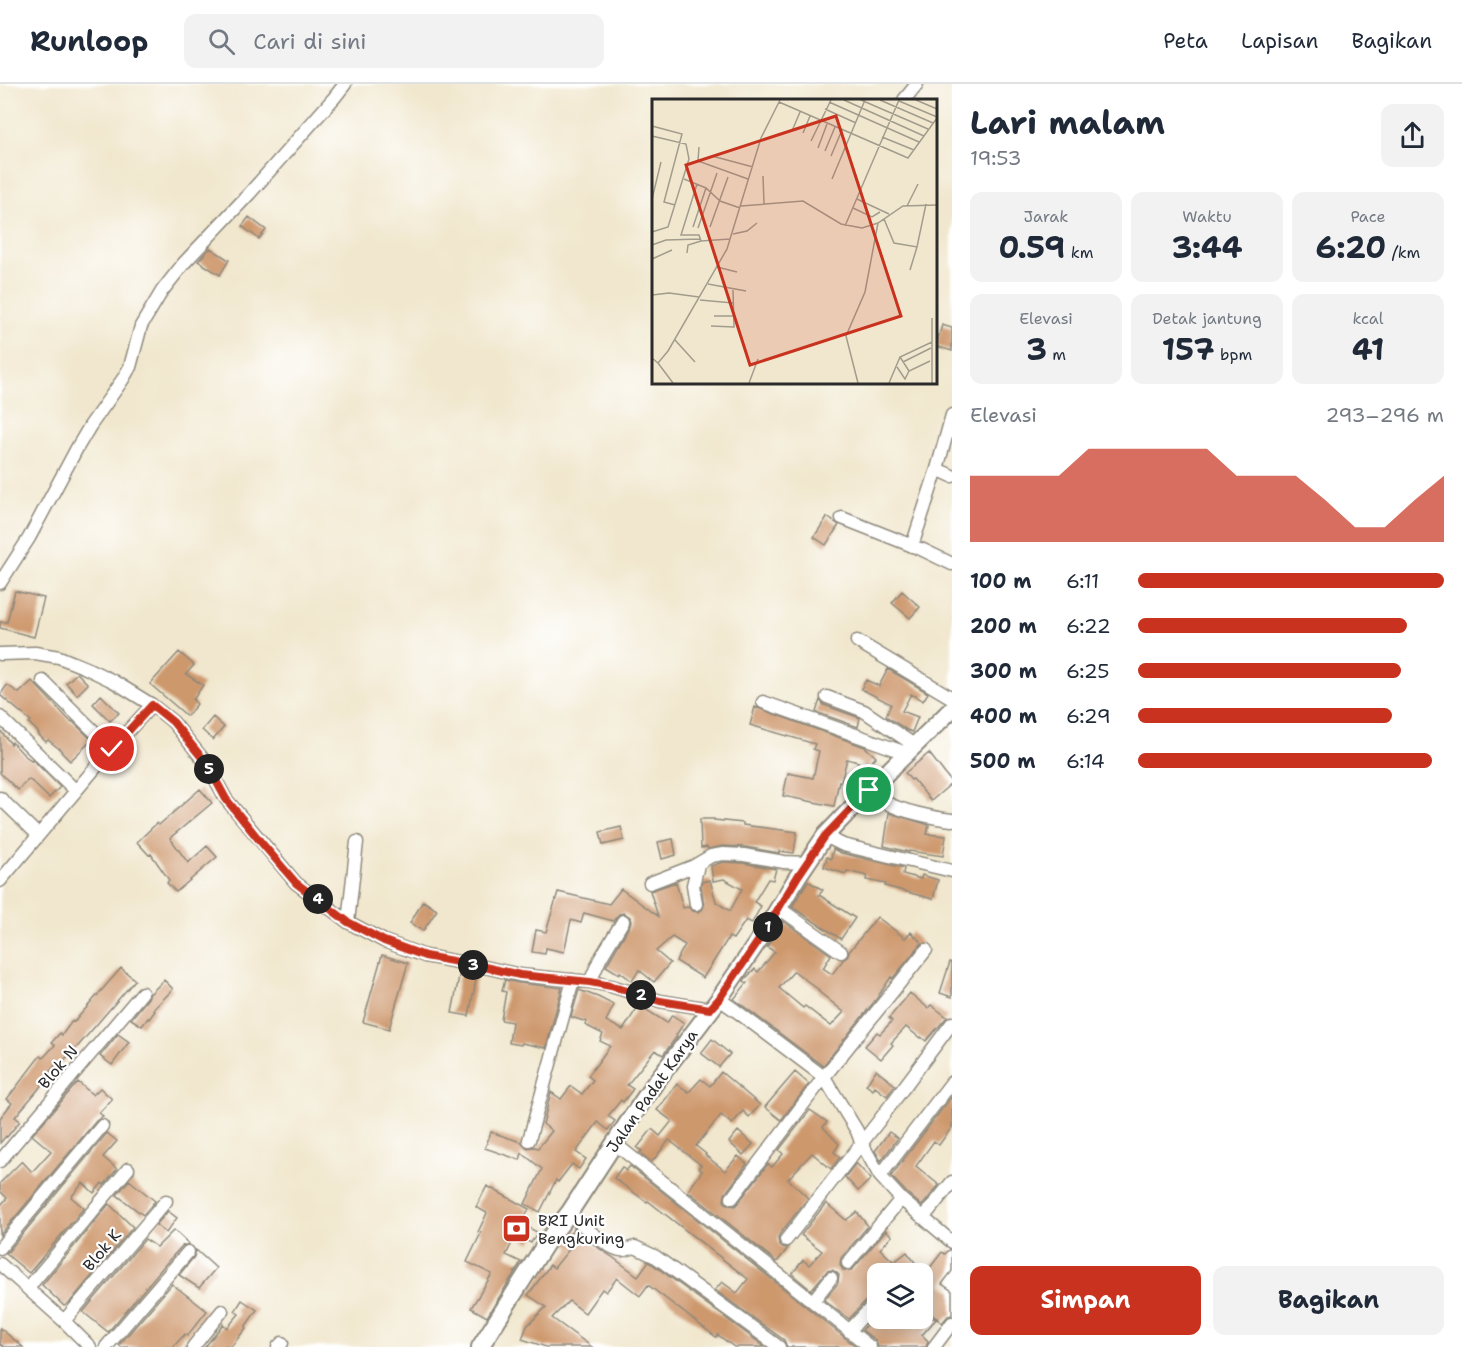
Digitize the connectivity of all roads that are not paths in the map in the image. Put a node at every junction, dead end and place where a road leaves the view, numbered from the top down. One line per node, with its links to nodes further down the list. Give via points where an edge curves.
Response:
1 (345, 84): 10 (street, via 162,291 141,326 130,367 81,441)
2 (917, 84): 3 (street)
3 (905, 99)
4 (952, 415): 5 (street)
5 (937, 469): 6 (street); 8 (street)
6 (952, 476)
7 (842, 518): 8 (street)
8 (912, 546): 9 (street)
9 (952, 564)
10 (0, 583)
11 (857, 641): 15 (street)
12 (0, 654): 17 (street, via 59,657 113,681)
13 (43, 681): 20 (street)
14 (827, 697): 21 (street, via 864,711)
15 (952, 698)
16 (763, 702): 21 (street)
17 (152, 705): 20 (street); 37 (street, via 173,722 207,764 226,799 296,883)
18 (952, 709): 21 (main road, Jalan Padat Karya)
19 (0, 717): 23 (street)
20 (112, 749): 23 (street)
21 (910, 749): 22 (main road, Jalan Padat Karya)
22 (869, 790): 25 (street, via 897,807); 27 (main road, Jalan Padat Karya)
23 (76, 791): 26 (street)
24 (0, 798): 26 (street)
25 (952, 820)
26 (38, 836): 32 (street)
27 (825, 836): 29 (main road, Jalan Padat Karya); 31 (street, via 843,845)
28 (357, 842): 37 (street)
29 (806, 863): 30 (street, via 723,854 711,856); 35 (main road, Jalan Padat Karya)
30 (698, 865): 33 (street); 34 (street, via 693,885)
31 (952, 871)
32 (0, 881)
33 (650, 883)
34 (696, 904)
35 (779, 908): 39 (street); 43 (main road, Jalan Padat Karya)
36 (623, 921): 41 (street)
37 (348, 922): 40 (street, via 425,956 520,975)
38 (926, 950): 45 (street)
39 (841, 952)
40 (573, 980): 41 (street); 48 (street)
41 (590, 982): 43 (street, via 660,1001)
42 (142, 993): 51 (street, Blok N)
43 (715, 1004): 45 (street, via 735,1010); 50 (main road, Jalan Padat Karya)
44 (952, 1023): 49 (street)
45 (824, 1077): 49 (street); 55 (street)
46 (952, 1082): 53 (street)
47 (102, 1126): 62 (street)
48 (529, 1140)
49 (861, 1142): 53 (street); 60 (street)
50 (614, 1143): 58 (main road, Jalan Padat Karya); 68 (street)
51 (0, 1161)
52 (128, 1169): 67 (street)
53 (880, 1176): 56 (street)
54 (952, 1182): 59 (street)
55 (732, 1198)
56 (900, 1199): 59 (street); 64 (street)
57 (165, 1201): 71 (street, Blok K)
58 (569, 1213): 77 (main road, Jalan Padat Karya); 78 (street, via 618,1250 635,1246 656,1257)
59 (923, 1218): 61 (street)
60 (786, 1240)
61 (952, 1242)
62 (0, 1248)
63 (188, 1252): 75 (street)
64 (848, 1263)
65 (0, 1264): 67 (street)
66 (831, 1278): 68 (street)
67 (28, 1288): 71 (street)
68 (813, 1301): 73 (street)
69 (222, 1311): 76 (street)
70 (867, 1312): 73 (street)
71 (64, 1321): 74 (street)
72 (952, 1323): 80 (street)
73 (849, 1331): 79 (street)
74 (90, 1347)
75 (106, 1347)
76 (193, 1347)
77 (480, 1347)
78 (779, 1347)
79 (870, 1347)
80 (934, 1347)

